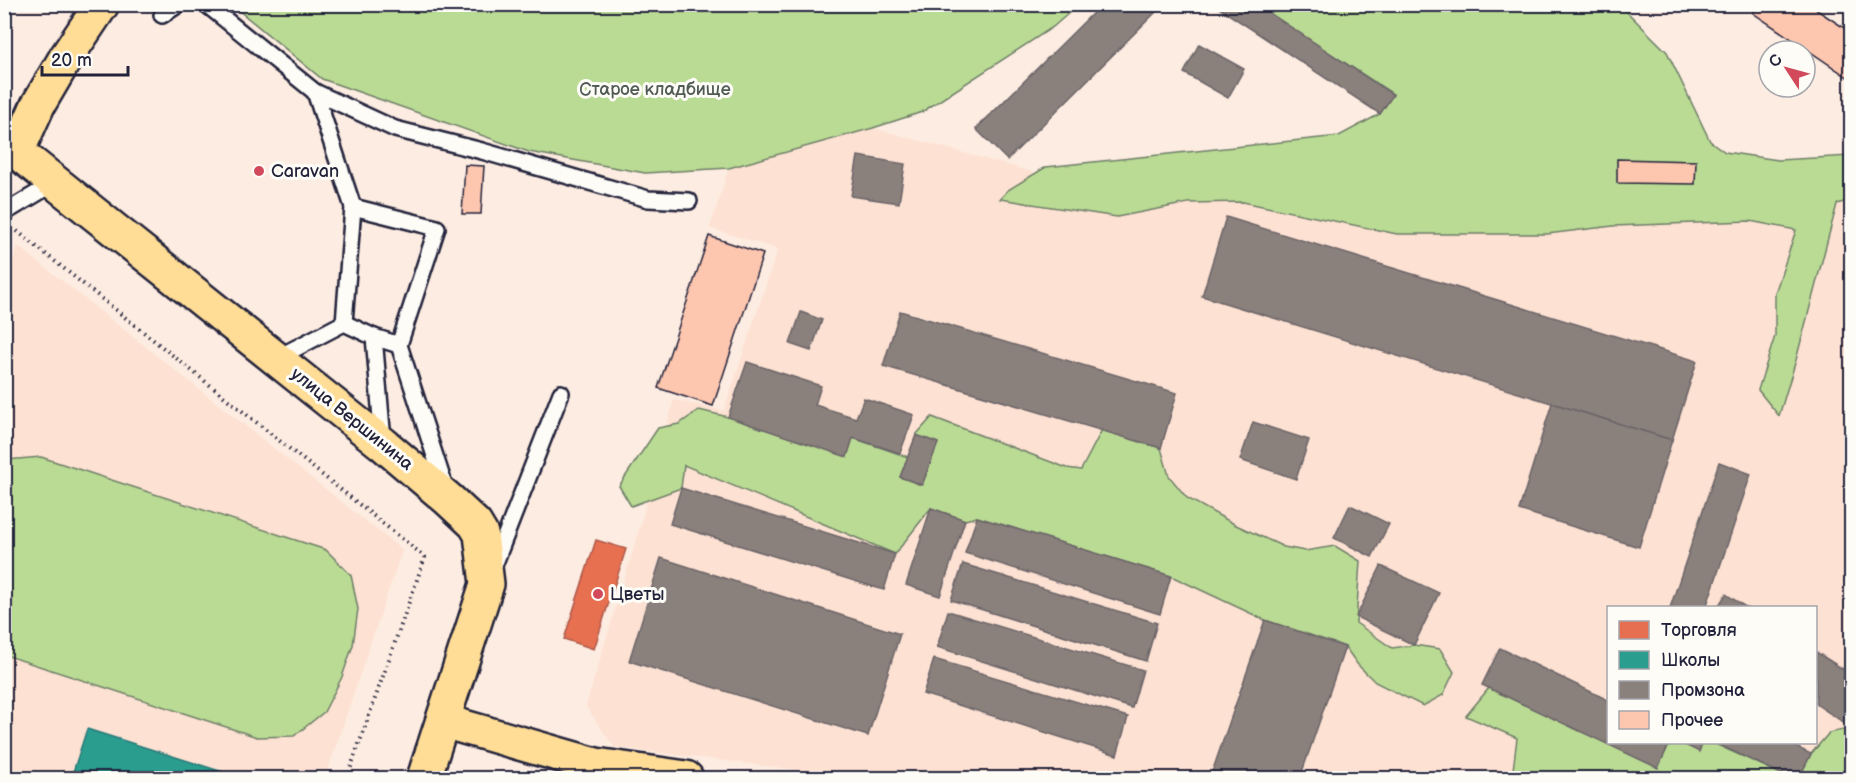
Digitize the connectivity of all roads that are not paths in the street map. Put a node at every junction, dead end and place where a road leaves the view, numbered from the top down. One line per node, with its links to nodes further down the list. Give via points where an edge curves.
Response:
1 (102, 4): 6 (main road, улица Вершинина, via 38,105 17,152)
2 (179, 4): 4 (lane)
3 (206, 4): 5 (lane)
4 (162, 15)
5 (315, 92): 7 (lane, via 395,129); 9 (lane)
6 (54, 183): 10 (lane); 15 (main road, улица Вершинина)
7 (648, 199): 8 (lane); 11 (lane)
8 (689, 201)
9 (353, 207): 12 (lane); 14 (lane, via 437,228)
10 (4, 213)
11 (639, 213)
12 (344, 323): 13 (lane); 15 (lane)
13 (374, 337): 14 (lane); 17 (lane)
14 (399, 345): 18 (lane)
15 (277, 358): 17 (main road, улица Вершинина)
16 (561, 393): 19 (lane)
17 (383, 444): 18 (main road, улица Вершинина)
18 (448, 498): 19 (main road, улица Вершинина, via 467,514 481,534)
19 (486, 584): 20 (main road, улица Вершинина)
20 (443, 721): 21 (main road, улица Вершинина); 22 (main road, via 596,765)
21 (424, 778)
22 (686, 778)

